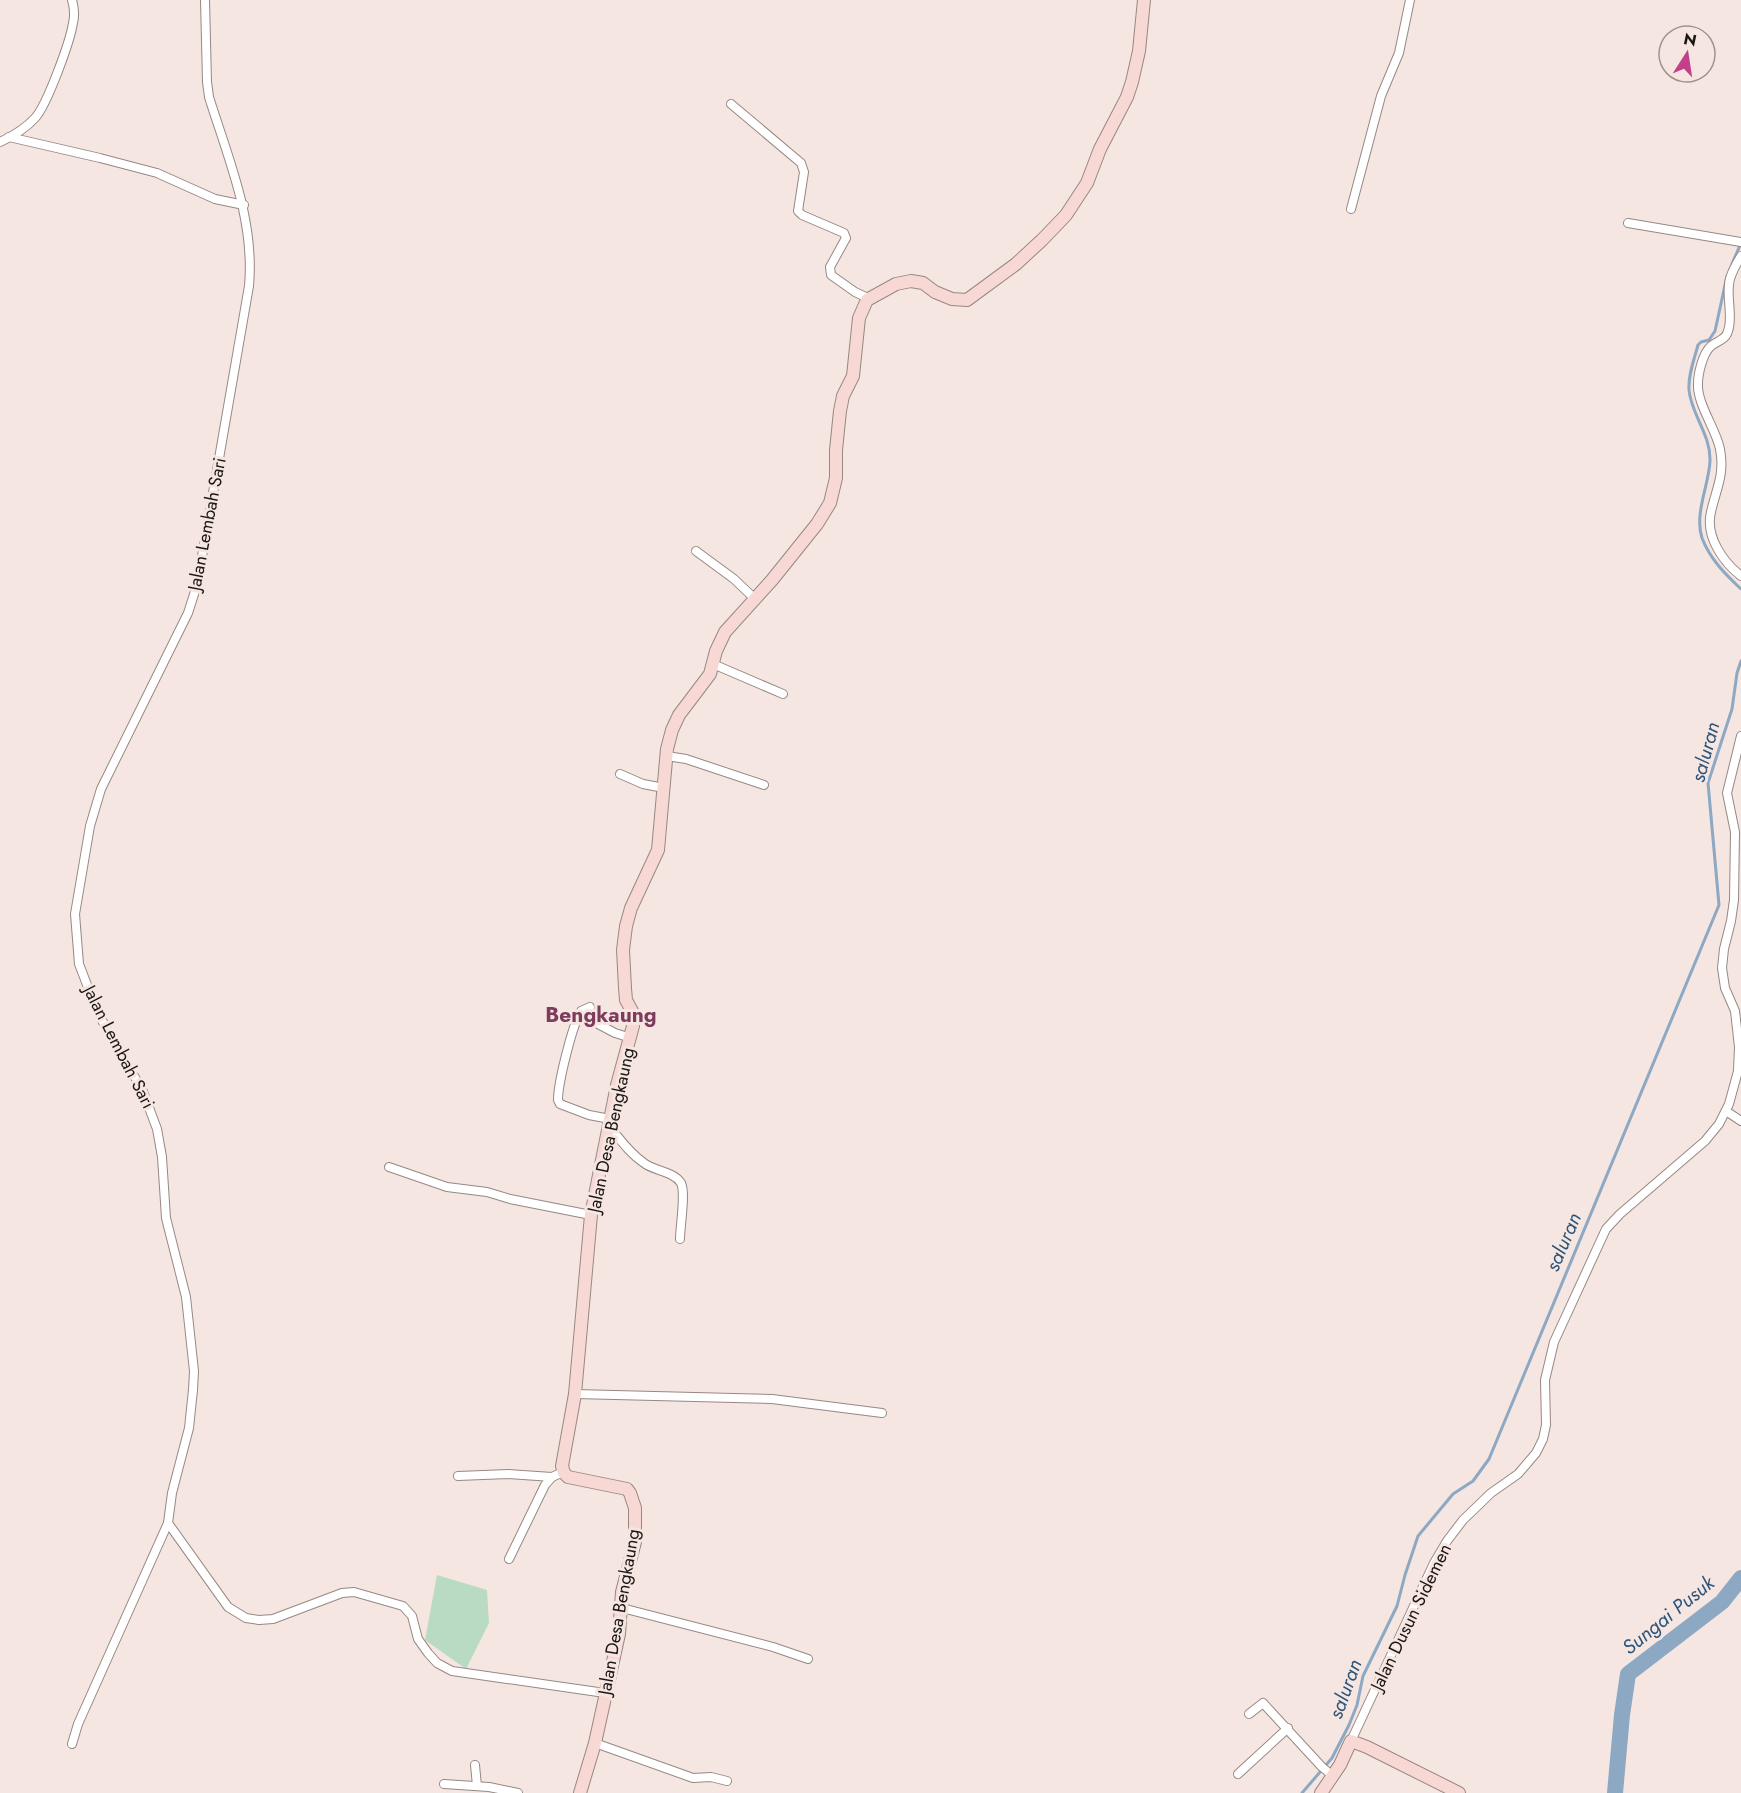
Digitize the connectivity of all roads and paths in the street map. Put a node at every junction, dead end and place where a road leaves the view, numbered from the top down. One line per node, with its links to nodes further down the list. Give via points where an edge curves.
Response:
1 (72, 0): 6 (street, via 72,31 44,106 24,128)
2 (205, 0): 8 (street, Jalan Lembah Sari, via 209,97)
3 (1144, 0): 13 (street, via 1139,51 1126,97 1087,183 1066,215 1016,264 966,300 952,299 911,281)
4 (1410, 0): 9 (street, via 1399,53 1381,96)
5 (730, 104): 13 (street, via 801,164 804,172 798,211 844,233 846,238 830,267 831,275)
6 (9, 137): 7 (street); 8 (street, via 157,173 215,199)
7 (0, 142)
8 (244, 206): 38 (street, Jalan Lembah Sari, via 249,286 197,585 188,613 101,789 75,914 79,964 94,1003 153,1116 162,1157 166,1218 186,1297 193,1390 189,1428)
9 (1351, 209)
10 (1628, 223): 11 (street)
11 (1739, 241)
12 (1741, 256): 15 (street, via 1729,283 1728,332 1707,350 1698,388 1721,452 1721,480 1711,511 1711,528 1723,558)
13 (868, 298): 16 (street, Jalan Desa Bengkaung, via 859,318 853,376 840,411 833,495 817,524)
14 (696, 551): 16 (street)
15 (1741, 576)
16 (755, 599): 17 (street, Jalan Desa Bengkaung, via 726,632)
17 (713, 664): 18 (street); 20 (street, Jalan Desa Bengkaung, via 674,723)
18 (783, 694)
19 (1741, 736): 27 (street, Jalan Dusun Sidemen, via 1727,793 1735,832 1734,900 1722,968 1737,1023)
20 (667, 756): 22 (street); 23 (street, Jalan Desa Bengkaung)
21 (620, 774): 23 (street)
22 (764, 785)
23 (664, 788): 26 (street, Jalan Desa Bengkaung, via 658,850 631,908 624,939 625,993 633,1018)
24 (590, 1007): 25 (street)
25 (579, 1014): 26 (street); 30 (street, via 558,1100)
26 (631, 1038): 30 (street, Jalan Desa Bengkaung)
27 (1739, 1072): 28 (street, Jalan Dusun Sidemen)
28 (1726, 1111): 29 (street); 45 (street, Jalan Dusun Sidemen, via 1706,1141 1606,1229 1550,1354 1545,1380 1546,1425 1540,1446 1526,1467 1472,1510 1447,1540)
29 (1741, 1121)
30 (610, 1122): 32 (street, Jalan Desa Bengkaung); 33 (street, via 638,1159 680,1182)
31 (389, 1167): 32 (street, via 447,1187)
32 (591, 1215): 34 (street, Jalan Desa Bengkaung)
33 (680, 1239)
34 (575, 1394): 35 (street, via 772,1400); 36 (street, Jalan Desa Bengkaung)
35 (882, 1413)
36 (558, 1474): 37 (street); 39 (street, via 540,1493); 40 (street, Jalan Desa Bengkaung, via 623,1488 630,1493 635,1508 635,1542 622,1592)
37 (458, 1476)
38 (168, 1523): 42 (street, via 228,1607 246,1618 273,1619 354,1592 403,1606 412,1616 418,1639 442,1667); 47 (street, Jalan Lembah Sari)
39 (509, 1559)
40 (622, 1608): 41 (street); 42 (street, Jalan Desa Bengkaung)
41 (808, 1659)
42 (605, 1693): 46 (street, Jalan Desa Bengkaung)
43 (1249, 1714): 44 (street, via 1263,1703)
44 (1288, 1728): 49 (street); 50 (street)
45 (1351, 1741): 50 (street); 59 (street)
46 (595, 1743): 51 (street, via 693,1778); 57 (street, Jalan Desa Bengkaung)
47 (72, 1744)
48 (475, 1765): 53 (street)
49 (1238, 1774)
50 (1331, 1775): 58 (street)
51 (728, 1781)
52 (444, 1784): 54 (street)
53 (477, 1786): 54 (street); 55 (street)
54 (465, 1789)
55 (498, 1791): 56 (street)
56 (518, 1793)
57 (580, 1793)
58 (1321, 1793)
59 (1459, 1793)

